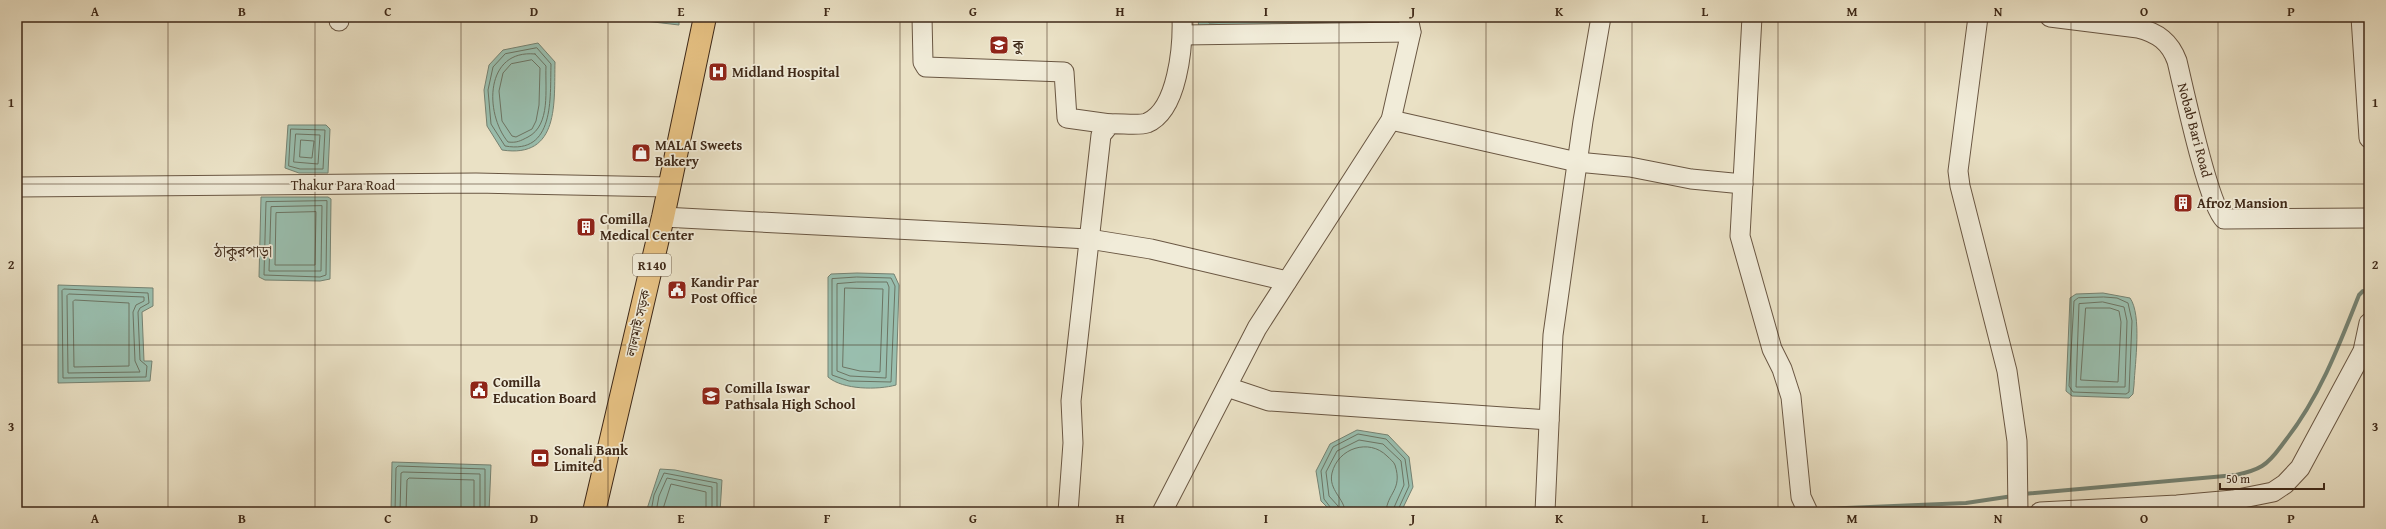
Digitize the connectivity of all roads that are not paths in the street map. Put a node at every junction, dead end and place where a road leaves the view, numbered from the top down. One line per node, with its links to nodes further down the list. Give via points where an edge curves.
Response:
1 (705, 17): 16 (main road, লালমাই সড়ক / R140)
2 (922, 17): 11 (street, via 923,62 926,67 1064,72 1066,118)
3 (1600, 17): 13 (street)
4 (1752, 17): 14 (street)
5 (1978, 17): 25 (street, via 1958,171 2007,371 2017,441)
6 (2050, 17): 17 (street, Nobab Bari Road, via 2138,28 2151,31 2163,38 2177,61 2216,209 2224,219)
7 (2361, 17): 12 (street)
8 (1409, 24): 9 (street); 10 (street)
9 (1182, 26): 11 (street, via 1175,82 1161,113 1146,123)
10 (1391, 120): 13 (street); 20 (street)
11 (1110, 124): 19 (street, via 1101,135)
12 (2369, 138)
13 (1577, 162): 14 (street, via 1630,167 1690,179); 24 (street, via 1553,335)
14 (1743, 184): 30 (street, via 1740,236 1772,349 1791,397 1801,497)
15 (17, 187): 16 (street, Thakur Para Road, via 476,183)
16 (668, 188): 18 (main road, লালমাই সড়ক / R140)
17 (2369, 216)
18 (663, 217): 19 (street); 26 (main road, লালমাই সড়ক / R140)
19 (1089, 239): 20 (street, via 1151,249); 27 (street, via 1071,401 1073,443)
20 (1287, 281): 23 (street, via 1257,328)
21 (2369, 323): 22 (street)
22 (2366, 350): 31 (street, via 2300,468 2273,492 2233,500 2177,505)
23 (1227, 387): 24 (street, via 1269,400); 28 (street)
24 (1549, 420): 29 (street)
25 (2017, 511)
26 (594, 512)
27 (1068, 512)
28 (1162, 512)
29 (1545, 512)
30 (1808, 512)
31 (2040, 512)

